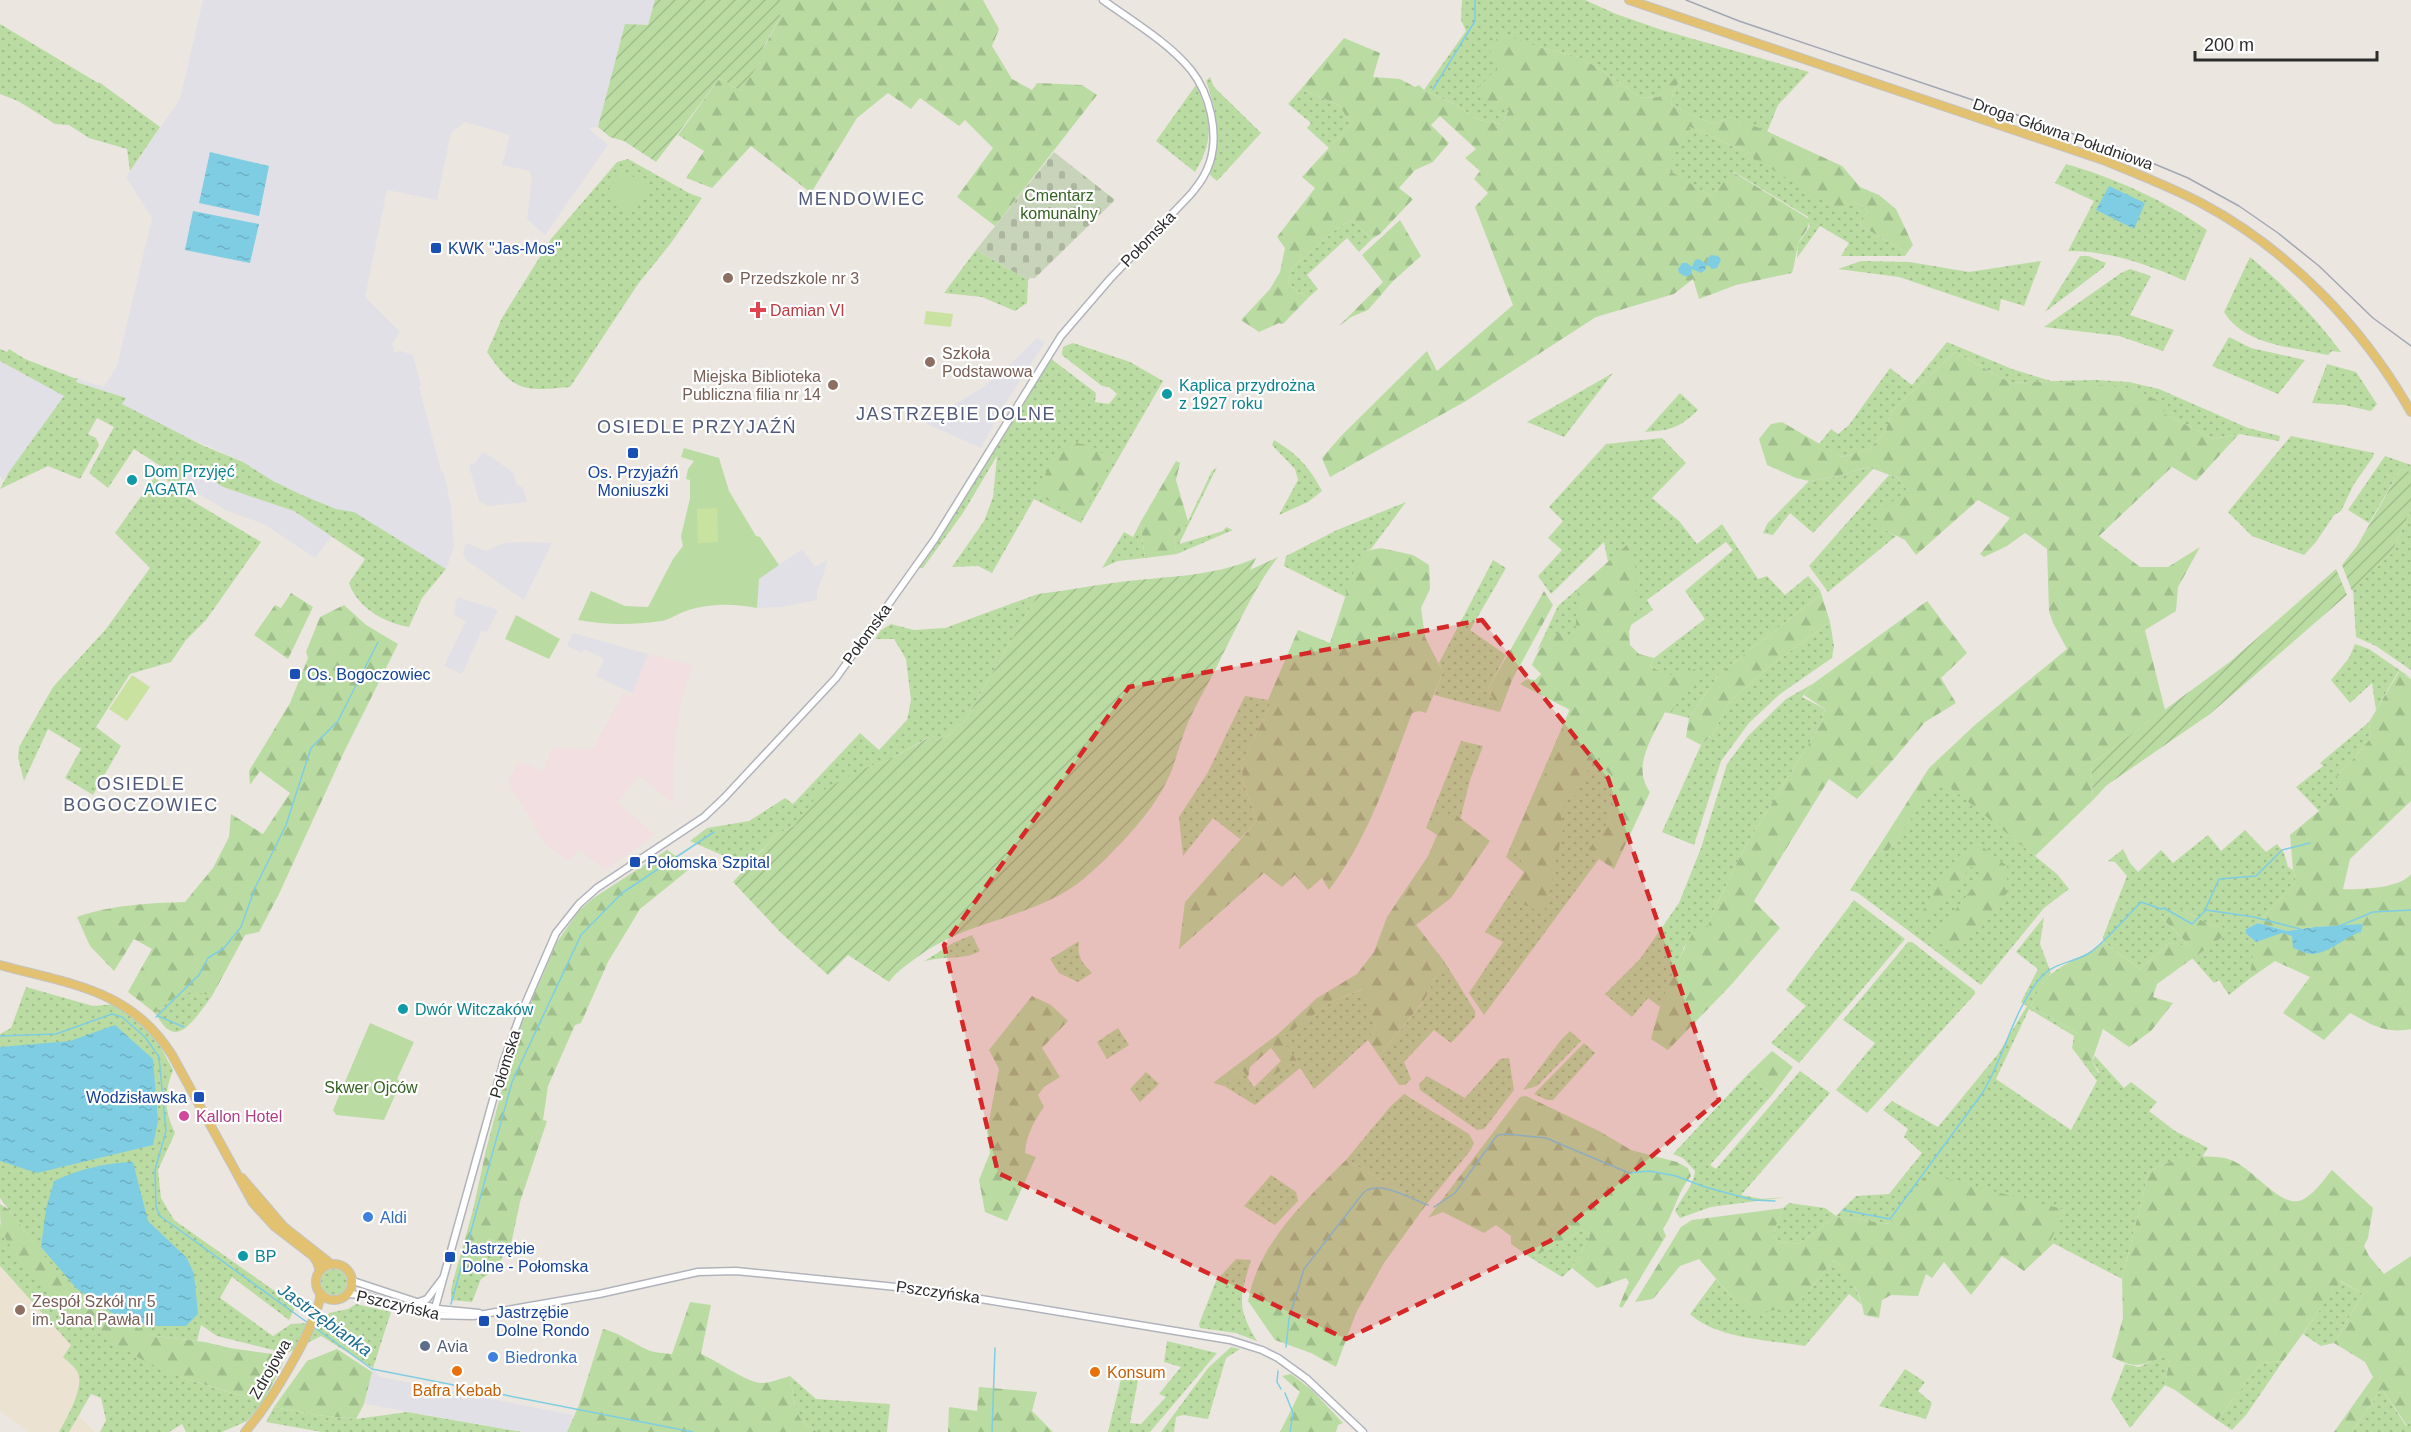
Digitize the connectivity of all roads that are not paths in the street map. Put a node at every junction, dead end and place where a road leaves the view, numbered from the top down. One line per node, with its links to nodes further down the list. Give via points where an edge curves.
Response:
1 (1103, 0): 8 (street, Połomska, via 1192,71 1211,112 1214,140 1204,177 1061,336 935,539 836,678 704,817 597,888 556,933 504,1060)
2 (1629, 0): 3 (main road, Droga Główna Południowa, via 2103,160 2205,205 2259,240 2321,294 2372,352)
3 (2411, 412)
4 (0, 965): 5 (main road, via 101,993 142,1018 172,1055)
5 (235, 1170): 6 (main road, via 284,1227); 7 (main road, via 253,1203 280,1232 312,1256)
6 (331, 1264): 7 (main road); 9 (main road, via 344,1266)
7 (320, 1271): 11 (main road, via 317,1286)
8 (445, 1275): 12 (street, Połomska, via 427,1299); 13 (street, Połomska)
9 (353, 1281): 10 (main road); 12 (street, Pszczyńska)
10 (348, 1294): 11 (main road, via 339,1299); 14 (street, Pszczyńska)
11 (325, 1297): 16 (main road, Zdrojowa, via 275,1390)
12 (417, 1302): 13 (street, Pszczyńska)
13 (435, 1308): 14 (street); 15 (street, Pszczyńska)
14 (418, 1311): 15 (street, Pszczyńska, via 451,1317)
15 (483, 1313): 17 (street, Pszczyńska, via 599,1294 698,1272 736,1270 926,1290 1230,1340 1262,1350 1307,1379)
16 (245, 1432)
17 (1363, 1432)

